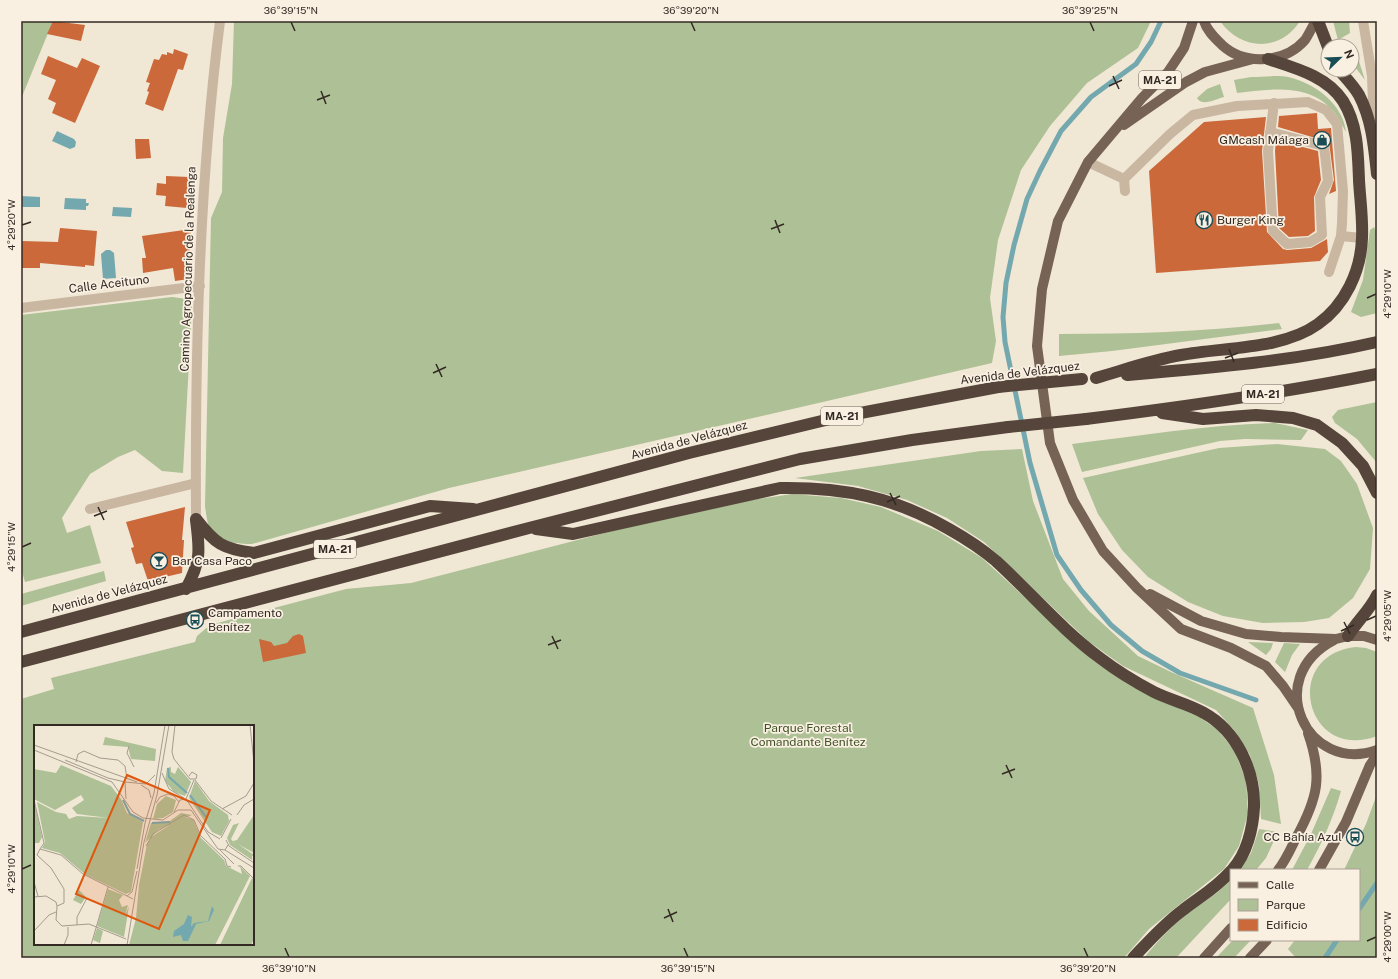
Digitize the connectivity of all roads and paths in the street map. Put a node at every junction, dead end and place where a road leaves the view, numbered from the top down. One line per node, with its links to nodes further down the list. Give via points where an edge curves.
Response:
1 (220, 21): 21 (street, Camino Agropecuario de la Realenga, via 210,100 202,209)
2 (1193, 21): 12 (main road, MA-21, via 1184,48 1168,72 1142,98)
3 (1204, 21): 7 (main road, via 1212,36 1229,51)
4 (1317, 21): 6 (highway); 8 (main road, via 1305,40 1286,54)
5 (1363, 21): 13 (street, via 1372,76)
6 (1324, 38)
7 (1253, 59): 8 (main road); 12 (main road, MA-21, via 1205,72 1186,82)
8 (1268, 59): 19 (highway, via 1307,71 1329,86 1343,101 1352,118 1357,142)
9 (1345, 78): 13 (highway, via 1358,94 1367,114)
10 (1274, 103): 11 (street); 16 (street, via 1210,110 1193,115); 18 (street, via 1308,102 1326,110 1337,124 1343,191)
11 (1270, 132): 11 (street, via 1268,151 1273,231 1287,244 1310,242 1322,235 1320,197 1328,181 1324,146)
12 (1114, 133): 14 (main road, MA-21)
13 (1375, 150): 15 (highway)
14 (1088, 162): 16 (street); 33 (main road, MA-21, via 1058,221 1042,289 1038,346 1050,443 1073,500 1103,551)
15 (1377, 174)
16 (1124, 179): 17 (street)
17 (1125, 191)
18 (1341, 236): 19 (street); 20 (street)
19 (1362, 238): 25 (highway, via 1359,259 1349,290 1334,310 1318,324 1297,336 1261,344 1180,355)
20 (1329, 272)
21 (200, 286): 22 (street, Calle Aceituno); 27 (street, Camino Agropecuario de la Realenga, via 195,410)
22 (21, 308)
23 (1377, 342): 25 (highway, Avenida de Velázquez / MA-21, via 1339,351 1200,369)
24 (1377, 374): 26 (highway, MA-21, via 1324,385)
25 (1096, 378): 30 (highway, Avenida de Velázquez / MA-21, bridge, via 998,387 834,418 689,453)
26 (1149, 411): 28 (highway, via 1203,419 1263,415 1293,418 1317,425 1342,443 1363,466); 32 (highway, MA-21, bridge, via 912,440 800,459)
27 (196, 483): 29 (street); 31 (street, Camino Agropecuario de la Realenga)
28 (1377, 493)
29 (90, 509)
30 (485, 509): 31 (highway, via 430,506 254,553 232,550 216,542); 34 (highway, Avenida de Velázquez / MA-21)
31 (196, 519): 34 (highway, via 200,552 195,572)
32 (529, 528): 40 (highway, MA-21); 45 (highway, via 573,534 780,488 847,491 886,500 924,515 961,536 995,560 1078,641 1128,678 1204,713 1225,728 1250,770 1254,797 1254,820 1248,841)
33 (1137, 588): 38 (main road, MA-21, via 1201,621 1246,634); 41 (main road, MA-21, via 1181,629 1231,648 1266,666)
34 (186, 589): 36 (highway, Avenida de Velázquez / MA-21)
35 (1377, 595): 37 (highway, via 1371,607)
36 (21, 632)
37 (1348, 636): 38 (main road); 39 (main road, via 1364,636)
38 (1336, 639): 41 (main road, via 1321,647 1308,659 1300,674 1296,691)
39 (1377, 640)
40 (21, 662)
41 (1298, 708): 42 (main road)
42 (1307, 729): 43 (main road, via 1322,744 1341,753 1355,755); 46 (main road, via 1315,752 1317,788 1310,812)
43 (1377, 750)
44 (1377, 756): 47 (main road, via 1370,765 1346,822)
45 (1233, 869)
46 (1279, 869)
47 (1320, 869)
48 (1230, 873): 51 (highway, via 1217,887 1159,930)
49 (1230, 929): 52 (main road)
50 (1266, 941): 53 (main road)
51 (1133, 958)
52 (1204, 958)
53 (1250, 958)

